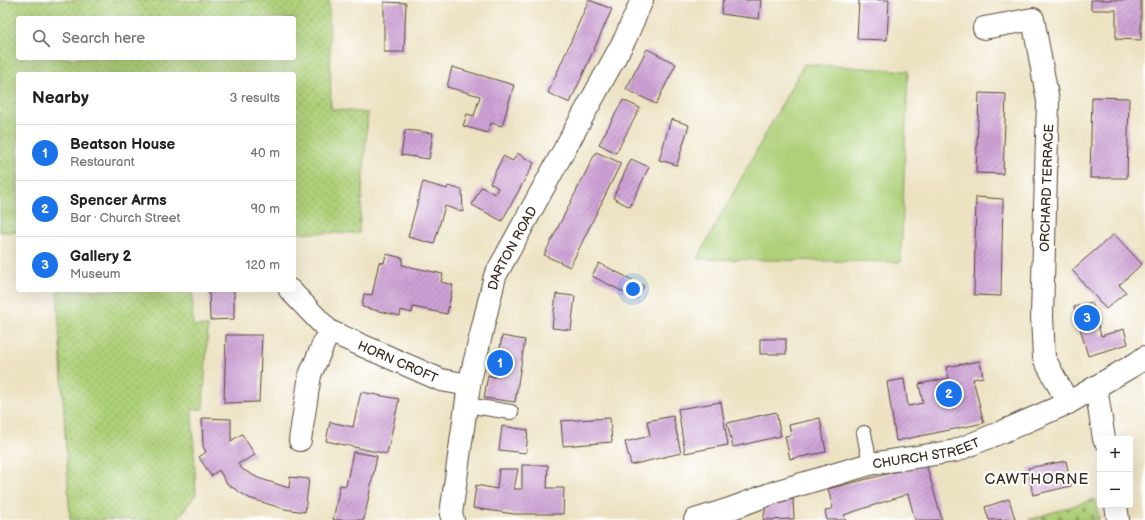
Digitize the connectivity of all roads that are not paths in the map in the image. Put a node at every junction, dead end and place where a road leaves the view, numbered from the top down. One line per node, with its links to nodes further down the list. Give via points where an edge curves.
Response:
1 (642, 0): 7 (street, DARTON ROAD, via 625,39 495,276)
2 (984, 28): 8 (street, ORCHARD TERRACE, via 1033,19 1048,101 1042,316 1044,358)
3 (292, 292): 4 (street, HORN CROFT)
4 (328, 332): 7 (street, HORN CROFT, via 441,380); 12 (street, via 310,375)
5 (1145, 357): 6 (street, CHURCH STREET)
6 (1096, 387): 8 (street, CHURCH STREET); 11 (street)
7 (468, 395): 9 (lane); 15 (street, DARTON ROAD, via 451,514)
8 (1068, 403): 13 (street, CHURCH STREET, via 955,451)
9 (512, 412)
10 (864, 433): 13 (lane)
11 (1104, 436)
12 (300, 440)
13 (870, 464): 16 (street, CHURCH STREET, via 778,491)
14 (1116, 508): 17 (street)
15 (453, 520)
16 (695, 520)
17 (1118, 520)

